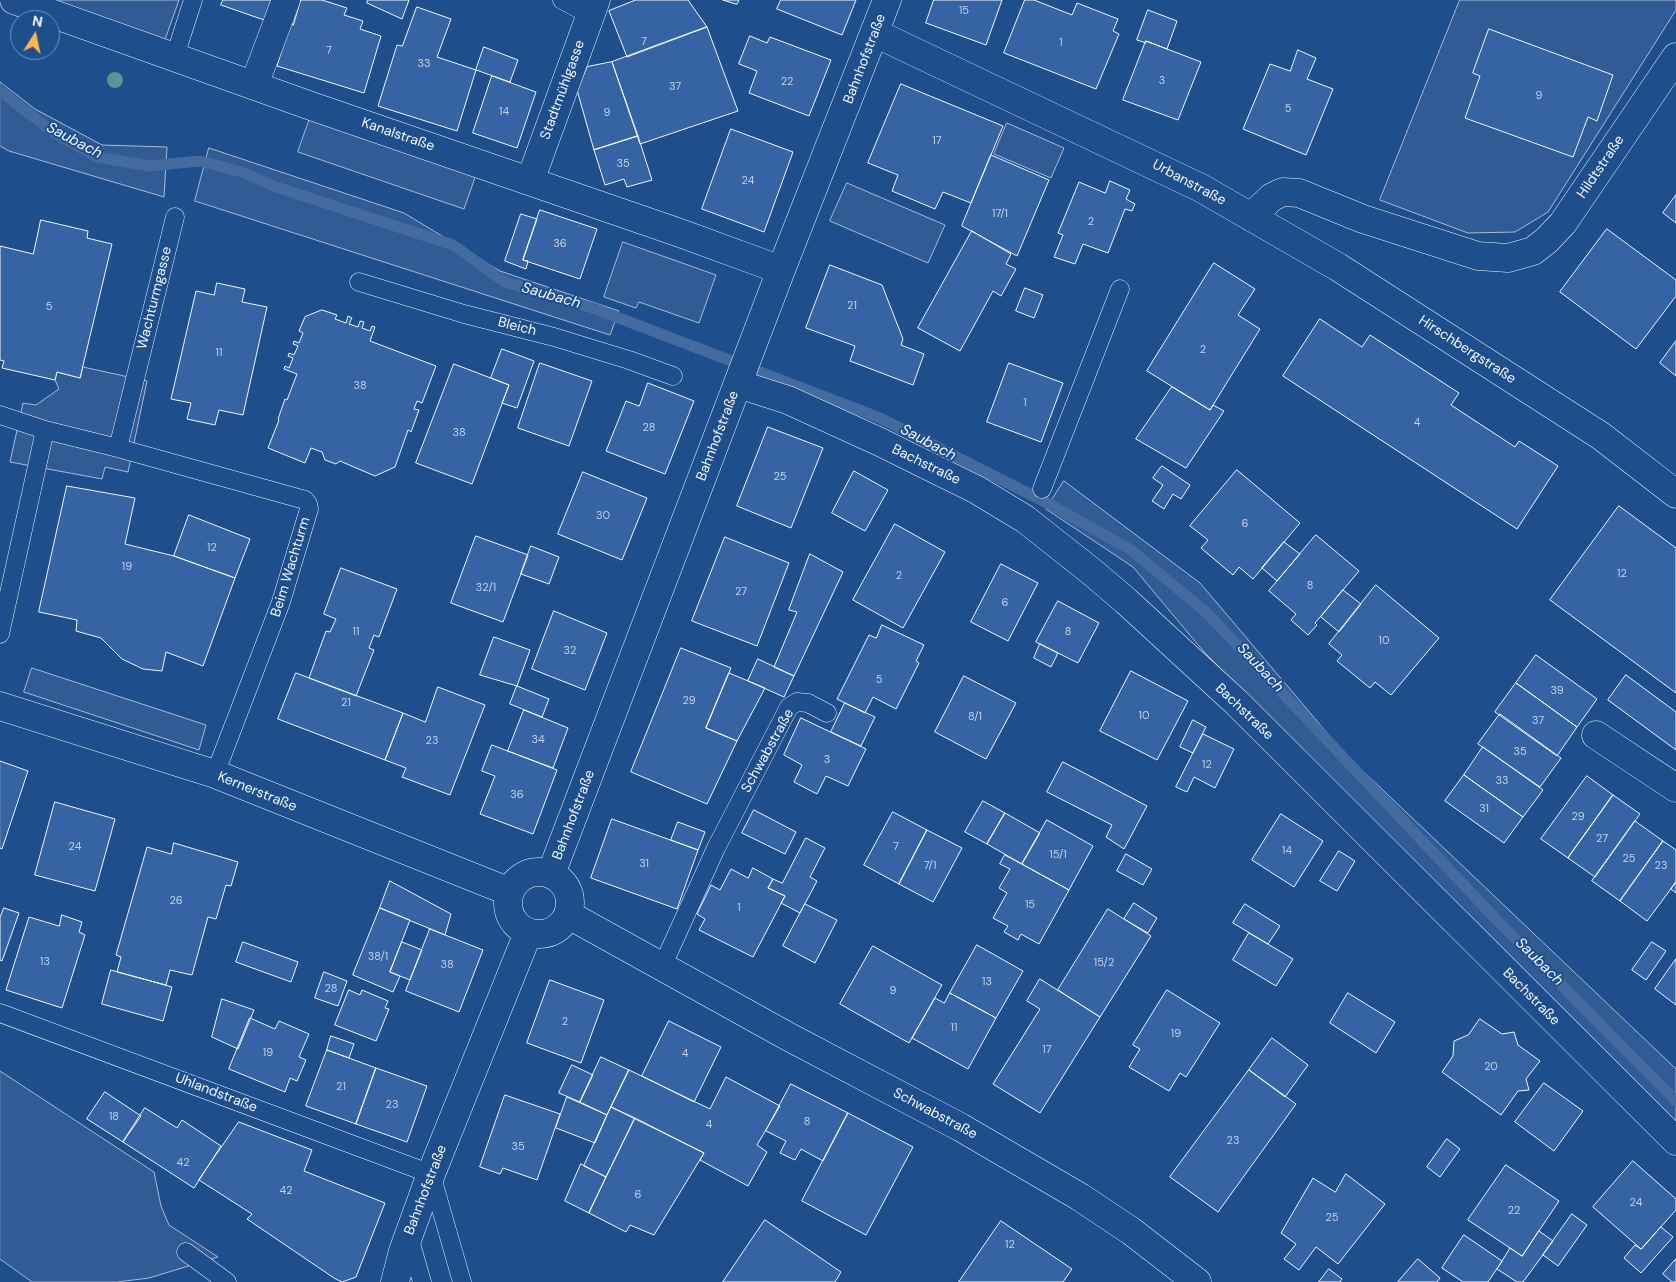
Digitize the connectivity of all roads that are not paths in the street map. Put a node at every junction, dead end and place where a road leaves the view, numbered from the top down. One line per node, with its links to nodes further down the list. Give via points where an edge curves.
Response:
1 (14, 0): 8 (street, Kanalstraße)
2 (193, 0): 8 (lane)
3 (286, 0): 10 (street)
4 (562, 0): 6 (lane)
5 (887, 0): 7 (street, Bahnhofstraße)
6 (593, 7): 11 (street, Stadtmühlgasse)
7 (876, 33): 13 (street, Urbanstraße, via 1189,181); 14 (street, Bahnhofstraße)
8 (175, 56): 10 (street, Kanalstraße)
9 (1676, 57): 13 (street, Hildtstraße, via 1563,223 1533,251 1508,258 1478,256 1363,219 1299,194 1283,192 1272,197)
10 (254, 85): 11 (street, Kanalstraße)
11 (530, 181): 14 (street, Kanalstraße)
12 (175, 217): 21 (lane, Wachturmgasse, via 135,378)
13 (1251, 217): 23 (street, Hirschbergstraße, via 1338,267 1600,436)
14 (781, 270): 18 (street, Bahnhofstraße)
15 (359, 282): 17 (lane, Bleich, via 554,337)
16 (1120, 289): 22 (lane)
17 (673, 376)
18 (740, 380): 30 (street, Bahnhofstraße); 36 (street, Bachstraße, via 880,442 977,490 1025,519 1084,566 1237,703)
19 (0, 415): 20 (lane)
20 (45, 430): 21 (lane); 24 (lane)
21 (125, 450): 28 (lane, Beim Wachturm, via 305,500 308,504 281,602)
22 (1042, 489)
23 (1676, 494)
24 (0, 634)
25 (0, 706): 28 (street, Kernerstraße)
26 (827, 713): 34 (lane, Schwabstraße, via 808,703 797,702 789,707 716,848)
27 (1596, 736): 29 (street)
28 (215, 774): 31 (street, Kernerstraße)
29 (1676, 788)
30 (551, 874): 31 (street, Bahnhofstraße, via 535,872 520,878); 32 (street, Bahnhofstraße, via 564,884 571,899)
31 (510, 892): 33 (street, via 508,908 514,923)
32 (569, 915): 33 (street, via 559,928 544,935); 34 (street, Schwabstraße)
33 (528, 933): 37 (street, Bahnhofstraße)
34 (662, 967): 44 (street, Schwabstraße, via 960,1127 1080,1197 1131,1231)
35 (0, 1013): 37 (lane, Uhlandstraße)
36 (1676, 1142)
37 (431, 1174): 38 (street, Bahnhofstraße); 43 (lane)
38 (408, 1235): 41 (street, Bahnhofstraße); 42 (lane)
39 (186, 1252): 40 (lane)
40 (227, 1282)
41 (395, 1282)
42 (422, 1282)
43 (462, 1282)
44 (1196, 1282)

